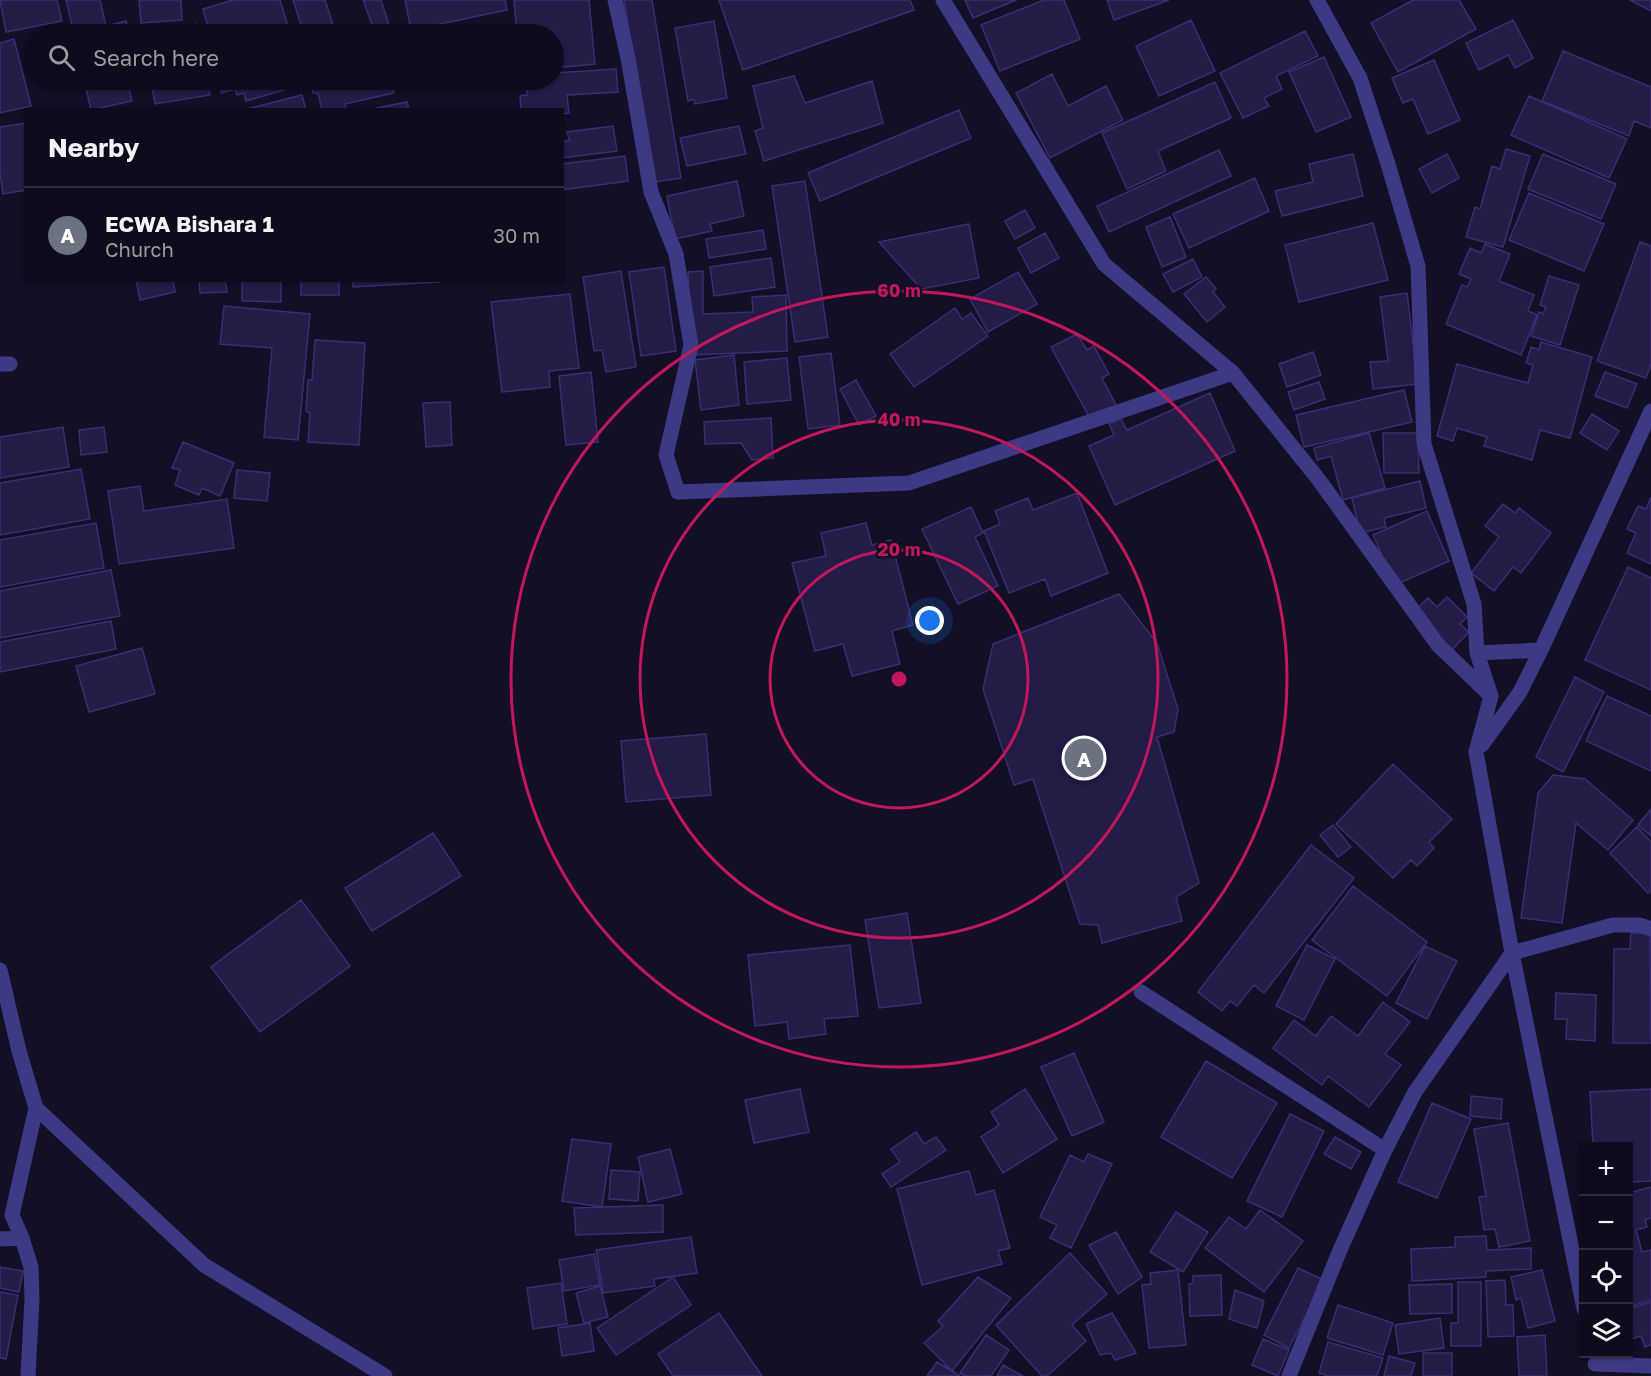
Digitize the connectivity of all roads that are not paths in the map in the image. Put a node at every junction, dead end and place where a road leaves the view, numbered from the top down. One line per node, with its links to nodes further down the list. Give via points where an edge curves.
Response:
1 (615, 0): 4 (street, via 651,192 676,254 691,345 666,455 678,492 909,483)
2 (943, 0): 4 (street, via 1104,264)
3 (1317, 0): 8 (street, via 1360,78 1418,266 1424,444 1474,604)
4 (1233, 373): 9 (street, via 1318,480 1438,645)
5 (1651, 411): 6 (street)
6 (1645, 442): 7 (street)
7 (1541, 650): 8 (street); 10 (street, via 1520,692)
8 (1477, 653): 9 (street)
9 (1491, 696): 10 (street)
10 (1476, 752): 12 (street)
11 (1651, 929): 12 (street, via 1613,925)
12 (1512, 953): 16 (street, via 1414,1092); 19 (street)
13 (0, 970): 15 (street)
14 (1141, 992): 16 (street)
15 (36, 1108): 17 (street, via 12,1215); 23 (street, via 204,1265)
16 (1385, 1150): 24 (street)
17 (22, 1238): 18 (street); 22 (street, via 31,1267)
18 (0, 1239)
19 (1583, 1304)
20 (1595, 1364): 21 (street)
21 (1651, 1366)
22 (28, 1376)
23 (385, 1376)
24 (1289, 1376)

